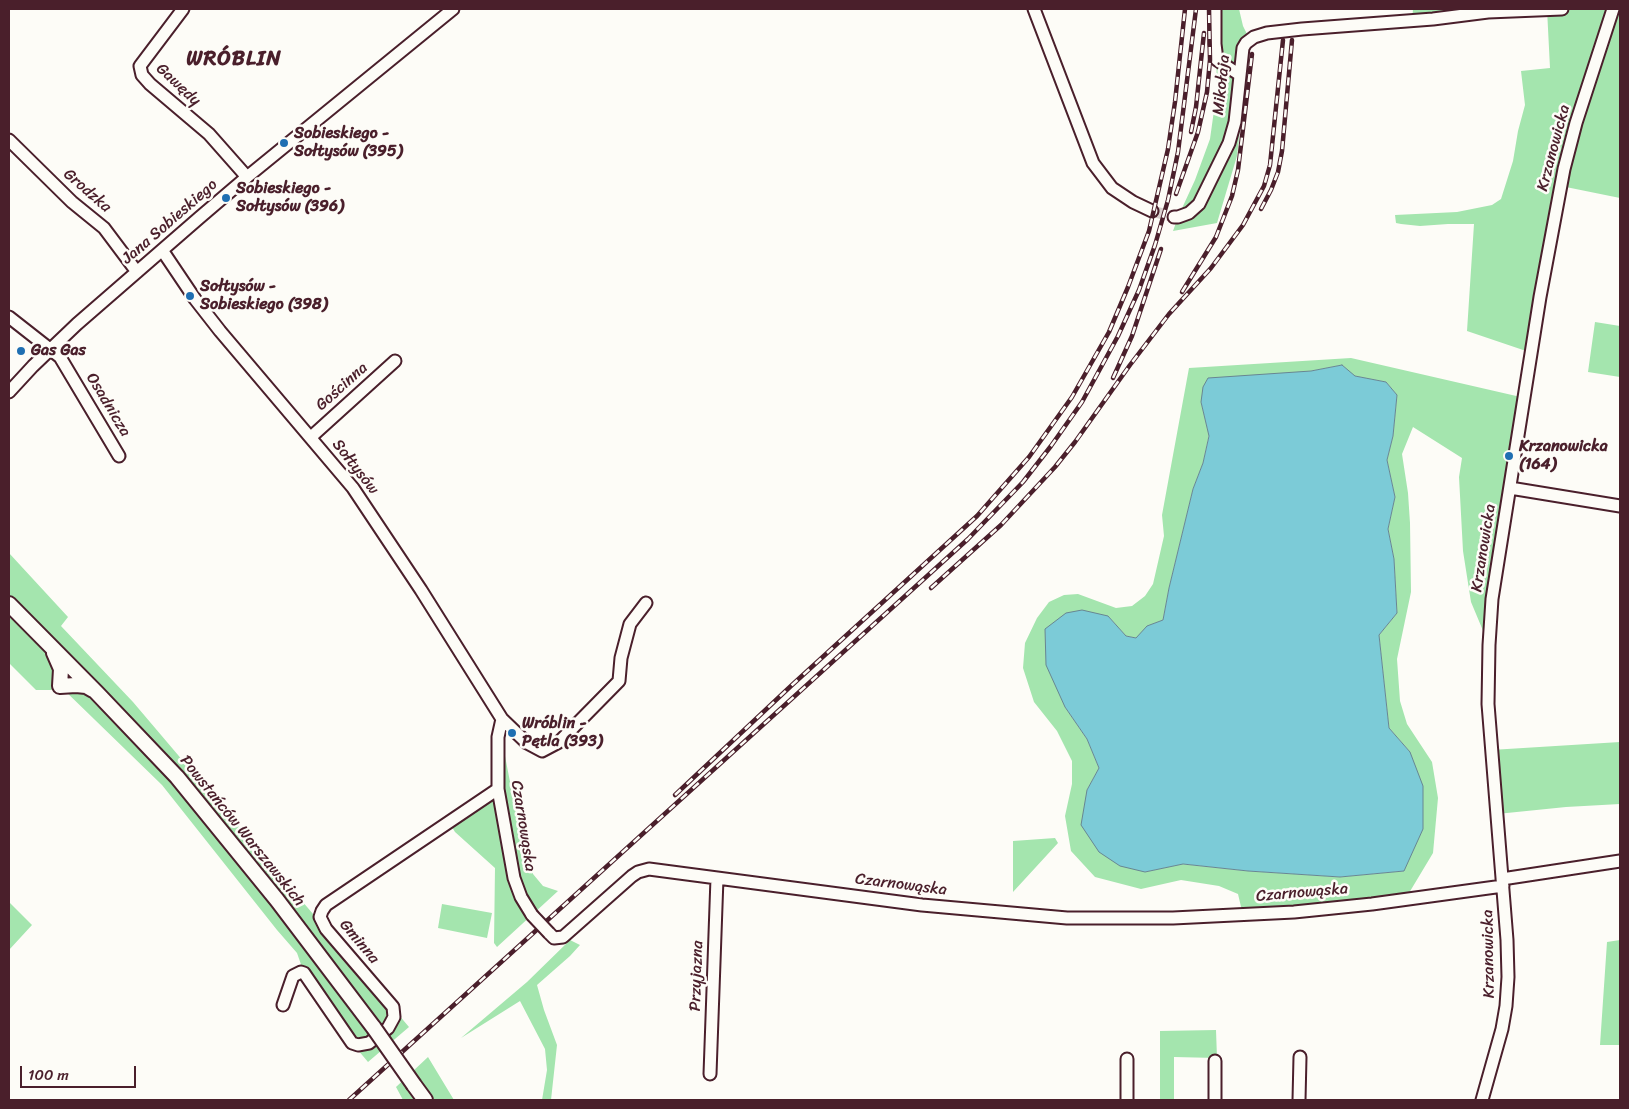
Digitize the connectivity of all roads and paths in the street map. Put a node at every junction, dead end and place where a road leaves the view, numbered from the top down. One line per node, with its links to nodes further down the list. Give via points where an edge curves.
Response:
1 (183, 9): 9 (street, Gawędy, via 140,66 142,75 209,134)
2 (453, 9): 9 (street, Jana Sobieskiego)
3 (1034, 9): 10 (street, via 1093,163 1112,188)
4 (1215, 9): 7 (street, via 1217,60)
5 (1562, 9): 7 (street, Mikołaja, via 1488,12 1267,32 1246,43)
6 (1613, 9): 20 (street, Krzanowicka, via 1564,169)
7 (1240, 75): 11 (street, Mikołaja, via 1235,122 1229,143 1199,204 1189,213)
8 (9, 140): 13 (street, Grodzka, via 72,202 104,228)
9 (247, 177): 12 (street, Jana Sobieskiego)
10 (1152, 211)
11 (1174, 217)
12 (162, 250): 13 (street, Jana Sobieskiego); 18 (street, Sołtysów, via 220,331)
13 (137, 272): 15 (street, Jana Sobieskiego)
14 (9, 318): 15 (street, Osadnicza)
15 (50, 350): 17 (street, Jana Sobieskiego); 19 (street, Osadnicza, via 60,357)
16 (395, 361): 18 (street, Gościnna)
17 (9, 392)
18 (311, 437): 26 (street, Sołtysów, via 353,488)
19 (119, 456)
20 (1510, 488): 21 (street); 30 (street, Krzanowicka, via 1492,599 1488,670)
21 (1620, 506)
22 (646, 603): 26 (street, Sołtysów, via 630,624 619,681 559,742 542,751 527,743)
23 (9, 604): 24 (main road, Powstańców Warszawskich)
24 (47, 642): 25 (main road, Powstańców Warszawskich); 25 (main road, via 61,670 60,686 81,686)
25 (98, 693): 36 (main road, Powstańców Warszawskich, bridge, via 177,777 277,900)
26 (502, 719): 27 (street, Czarnowąska, via 498,737)
27 (498, 789): 29 (street, Czarnowąska, bridge, via 514,878 521,897 532,915 554,938 563,937 638,872 648,869); 31 (street, Gminna, via 326,905 322,911 320,916 326,929 393,1007 394,1017 388,1028 370,1043 352,1043 301,972 290,982)
28 (1620, 860): 30 (street, Czarnowąska)
29 (716, 878): 30 (street, Czarnowąska, via 922,905 1067,918 1173,918 1302,911); 35 (street, Przyjazna)
30 (1503, 883): 40 (street, Krzanowicka, via 1508,960 1506,1006)
31 (283, 1006)
32 (1300, 1056): 39 (street)
33 (1127, 1059): 37 (street)
34 (1215, 1061): 38 (street)
35 (710, 1074)
36 (425, 1100)
37 (1128, 1100)
38 (1215, 1100)
39 (1299, 1100)
40 (1482, 1100)

